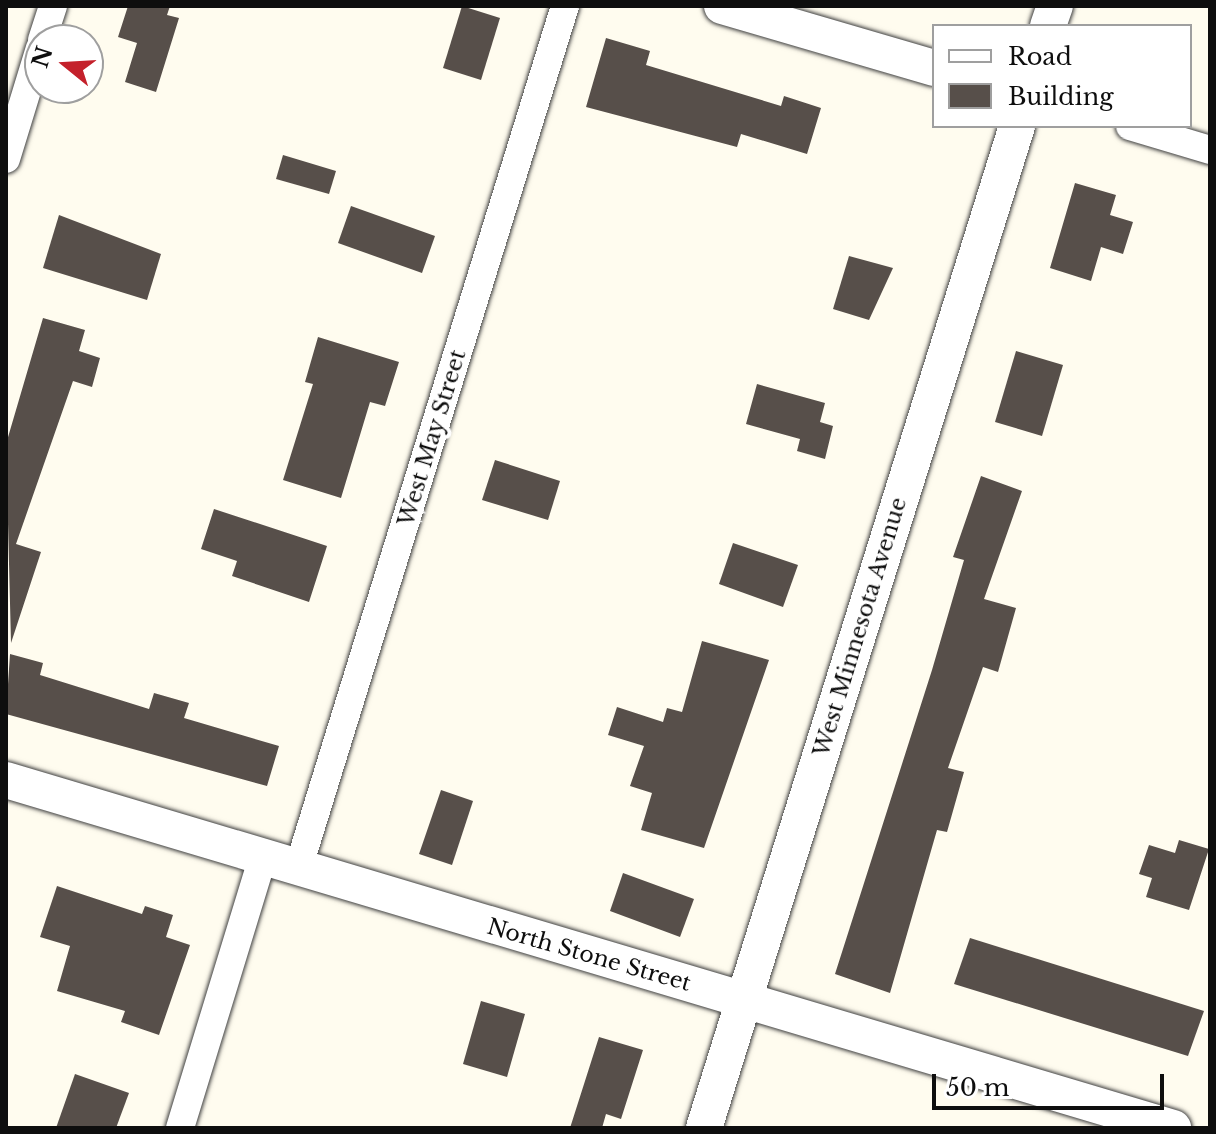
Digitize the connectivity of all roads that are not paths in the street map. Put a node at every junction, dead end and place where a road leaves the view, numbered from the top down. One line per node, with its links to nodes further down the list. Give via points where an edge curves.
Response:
1 (565, 6): 11 (street, West May Street)
2 (722, 6): 3 (street)
3 (932, 67)
4 (24, 100): 8 (street)
5 (1016, 128): 12 (street, West Minnesota Avenue)
6 (1137, 128): 7 (street)
7 (1210, 150)
8 (6, 159)
9 (6, 780): 10 (street, North Stone Street)
10 (262, 860): 11 (street, North Stone Street); 13 (street)
11 (298, 869): 12 (street, North Stone Street)
12 (743, 1000): 14 (street, West Minnesota Avenue); 15 (street, North Stone Street)
13 (180, 1128)
14 (704, 1128)
15 (1173, 1128)

